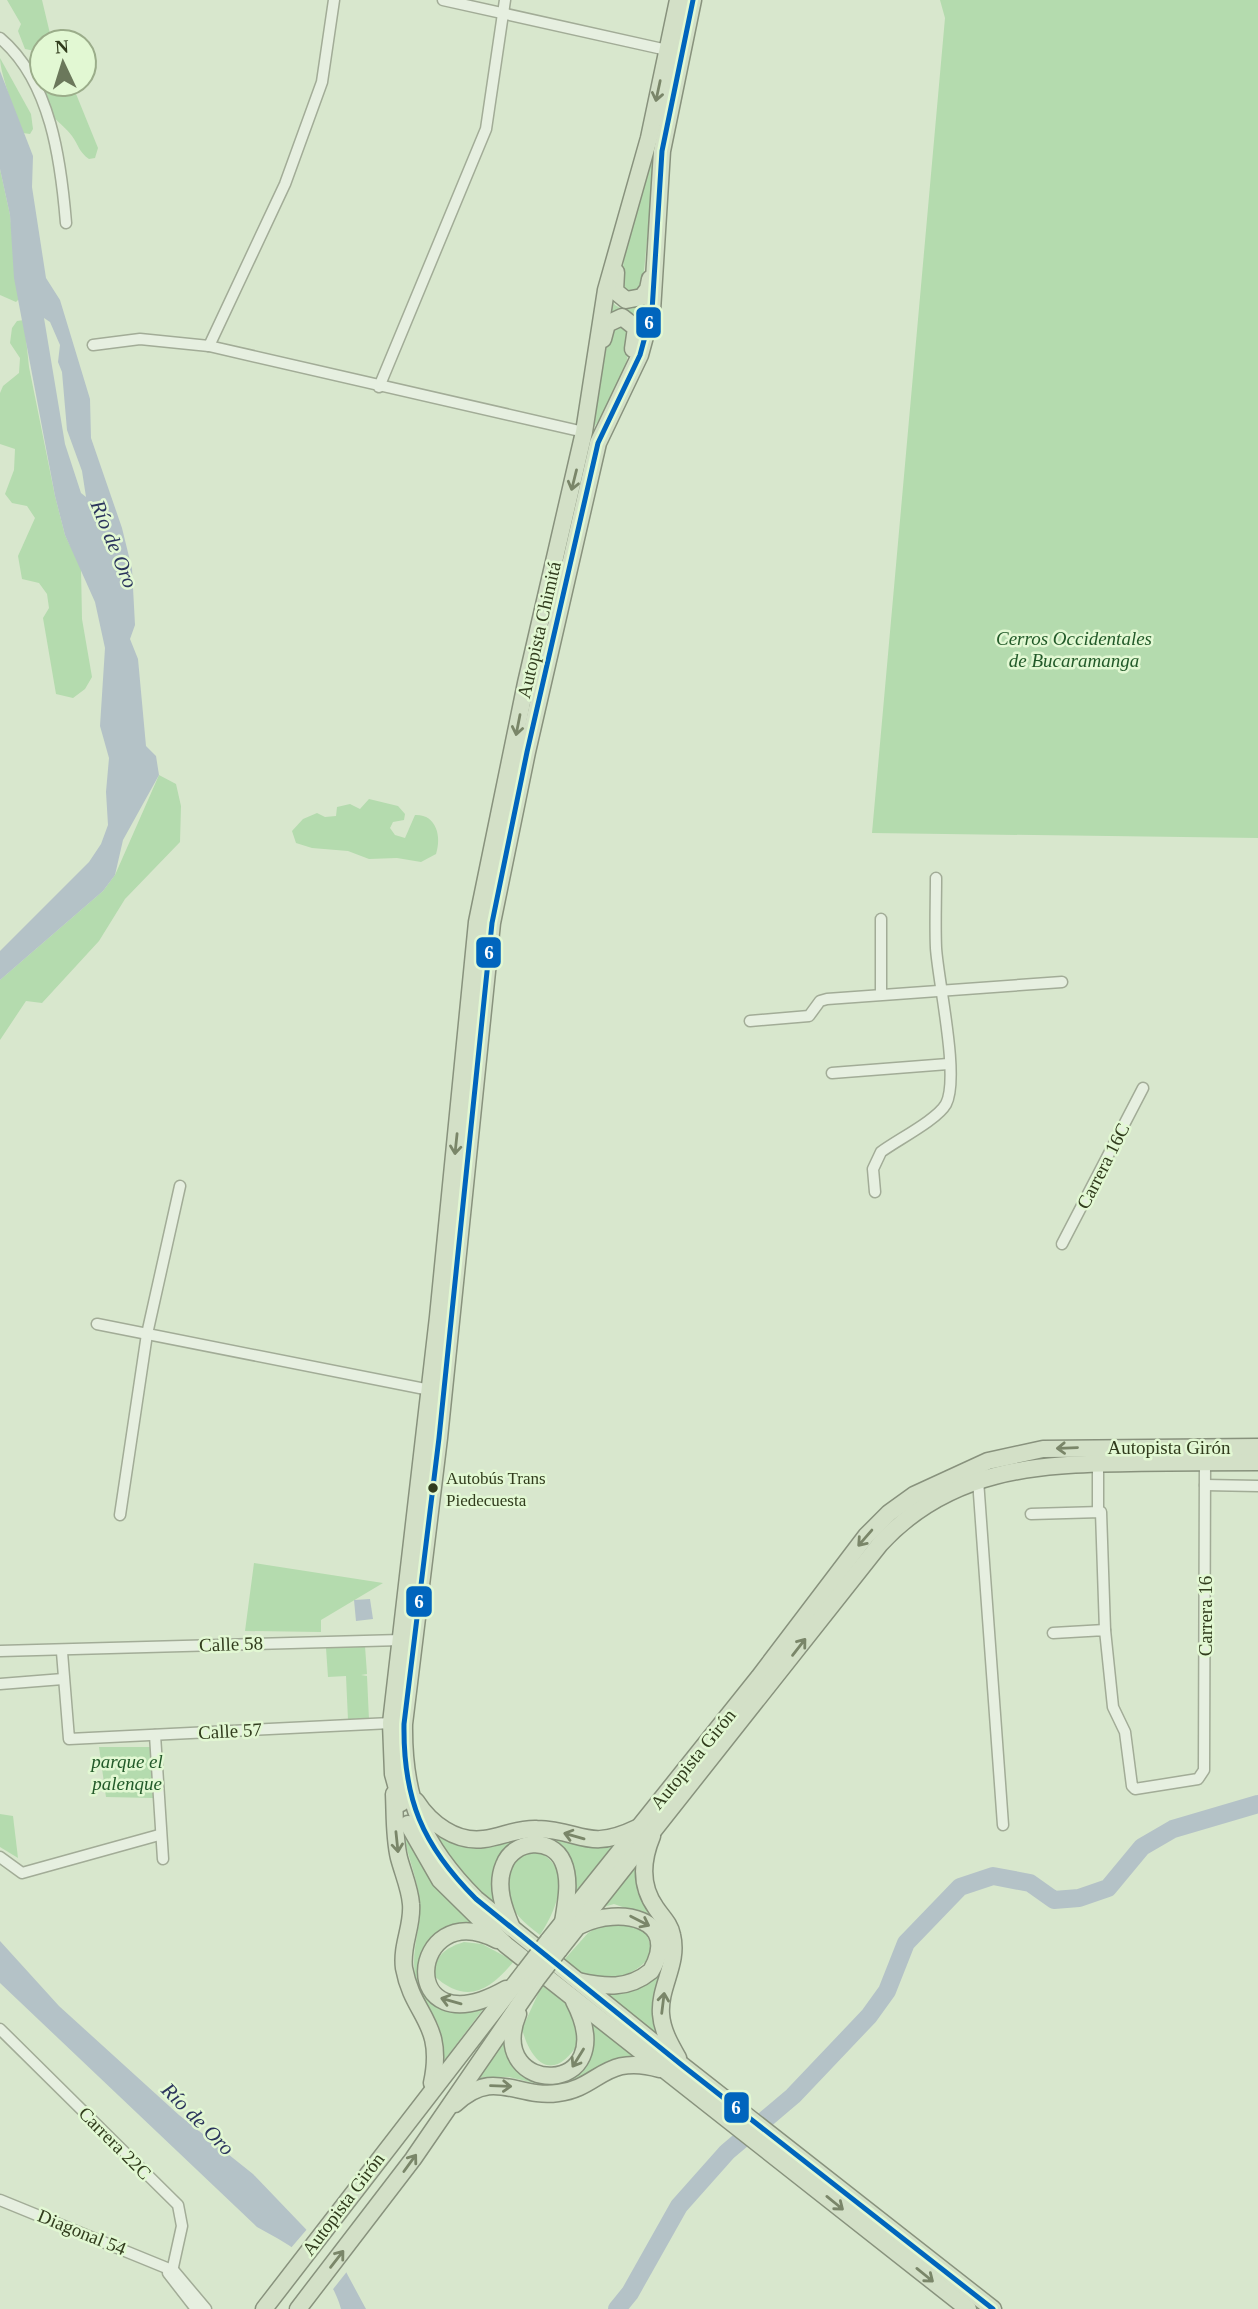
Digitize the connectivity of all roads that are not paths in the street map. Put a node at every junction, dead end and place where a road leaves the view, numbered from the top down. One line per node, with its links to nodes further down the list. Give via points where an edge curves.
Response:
1 (334, 0): 13 (street, via 322,82 285,184)
2 (443, 0): 6 (street)
3 (505, 0): 6 (street)
4 (678, 0): 8 (highway, Autopista Chimitá)
5 (693, 0): 9 (highway, Autopista Chimitá, via 662,152)
6 (503, 13): 8 (street); 14 (street, via 486,129)
7 (0, 38): 10 (street, via 26,71 49,120 61,159)
8 (667, 50): 11 (highway, Autopista Chimitá, one-way to 11, via 649,138)
9 (659, 214): 11 (highway, via 648,289 636,301 622,299 614,287); 16 (highway, Autopista Chimitá, via 652,311 645,343)
10 (66, 223)
11 (623, 228): 15 (highway, Autopista Chimitá, via 600,315)
12 (93, 345): 13 (street, via 140,339)
13 (209, 346): 14 (street)
14 (379, 387): 17 (street)
15 (593, 387): 16 (highway, via 604,330 611,320 622,317 634,324 637,332); 17 (highway, Autopista Chimitá)
16 (623, 392): 53 (highway, Autopista Chimitá, via 598,443 592,467 492,923 404,1724)
17 (584, 432): 32 (highway, Autopista Chimitá, one-way to 32, via 477,922)
18 (936, 878): 21 (street, via 936,951)
19 (881, 919): 22 (street)
20 (1062, 982): 21 (street)
21 (943, 990): 22 (street); 24 (street)
22 (881, 994): 23 (street, via 820,1001 809,1016)
23 (750, 1021)
24 (948, 1064): 25 (street); 28 (street, via 946,1104 881,1152 873,1170)
25 (832, 1073)
26 (1143, 1088): 29 (street, Carrera 16C)
27 (180, 1186): 31 (street)
28 (876, 1192)
29 (1062, 1244)
30 (97, 1324): 31 (street)
31 (147, 1334): 32 (street); 42 (street)
32 (430, 1390): 45 (highway, Autopista Chimitá)
33 (1258, 1447): 56 (highway, Autopista Girón, one-way to 56, via 1033,1450 988,1461 914,1495 866,1536)
34 (1205, 1461): 35 (highway, Autopista Girón); 36 (highway, Autopista Girón); 38 (street, Carrera 16)
35 (1258, 1462)
36 (1098, 1463): 37 (highway, Autopista Girón, via 1041,1465); 40 (street)
37 (978, 1480): 54 (highway, Autopista Girón, one-way to 37, via 895,1528 934,1500); 55 (street)
38 (1205, 1485): 39 (street); 43 (street, Carrera 16, via 1204,1770 1198,1779 1142,1790 1132,1786 1125,1732 1113,1707)
39 (1258, 1486)
40 (1098, 1510): 41 (street); 43 (street, via 1102,1514)
41 (1031, 1514)
42 (120, 1516)
43 (1105, 1630): 44 (street)
44 (1053, 1633)
45 (401, 1640): 47 (street, Calle 58, via 244,1642); 50 (highway, Autopista Chimitá)
46 (0, 1651): 47 (street, Calle 58)
47 (62, 1652): 48 (street)
48 (63, 1679): 49 (street); 51 (street, Calle 57, via 69,1739)
49 (0, 1684)
50 (391, 1723): 51 (street, Calle 57); 52 (highway, Autopista Chimitá)
51 (155, 1735): 57 (street)
52 (393, 1774): 61 (highway, Autopista Chimitá, via 404,1815 426,1858 454,1896); 68 (highway, one-way to 68, via 398,1855 412,1906 404,1966 433,2032 436,2065)
53 (408, 1789): 56 (highway, one-way to 53, via 593,1840 539,1829 470,1839 432,1821); 61 (highway, Autopista Chimitá, via 424,1833 446,1867)
54 (658, 1824): 60 (highway, Autopista Girón); 66 (highway, one-way to 54, via 660,2011 672,1968 672,1932 651,1899 644,1877 644,1862)
55 (1003, 1825)
56 (639, 1826): 60 (highway, Autopista Girón)
57 (159, 1835): 58 (street, via 22,1873); 59 (street)
58 (0, 1857)
59 (163, 1859)
60 (569, 1925): 61 (highway, via 563,1861 543,1845 531,1844 518,1848 503,1866 501,1895); 62 (highway, Autopista Girón); 63 (highway, one-way to 63, via 600,1916 628,1915 650,1926 659,1948 651,1972 630,1984)
61 (510, 1938): 62 (highway, Autopista Chimitá); 64 (highway, one-way to 61, via 460,2005 436,1996 425,1976 428,1954 446,1938 475,1934)
62 (541, 1961): 63 (highway); 64 (highway, Autopista Girón)
63 (573, 1988): 64 (highway, one-way to 64, via 587,2040 576,2065 553,2077 527,2070 513,2047); 66 (highway); 67 (highway)
64 (519, 1989): 68 (highway, Autopista Girón); 70 (highway, Autopista Girón)
65 (0, 2029): 73 (street, Carrera 22C, via 178,2205 183,2226)
66 (683, 2066): 69 (highway)
67 (665, 2070): 69 (highway); 70 (highway, one-way to 67, via 476,2089 491,2085 559,2094 619,2066 637,2064)
68 (431, 2090): 76 (highway, Autopista Girón)
69 (732, 2112): 71 (highway)
70 (442, 2115): 77 (highway, Autopista Girón, one-way to 70)
71 (769, 2142): 78 (highway, one-way to 78); 79 (highway)
72 (0, 2200): 73 (street, Diagonal 54)
73 (170, 2271): 74 (street); 75 (street, Diagonal 54)
74 (196, 2309)
75 (206, 2309)
76 (264, 2309)
77 (298, 2309)
78 (968, 2309)
79 (993, 2309)

